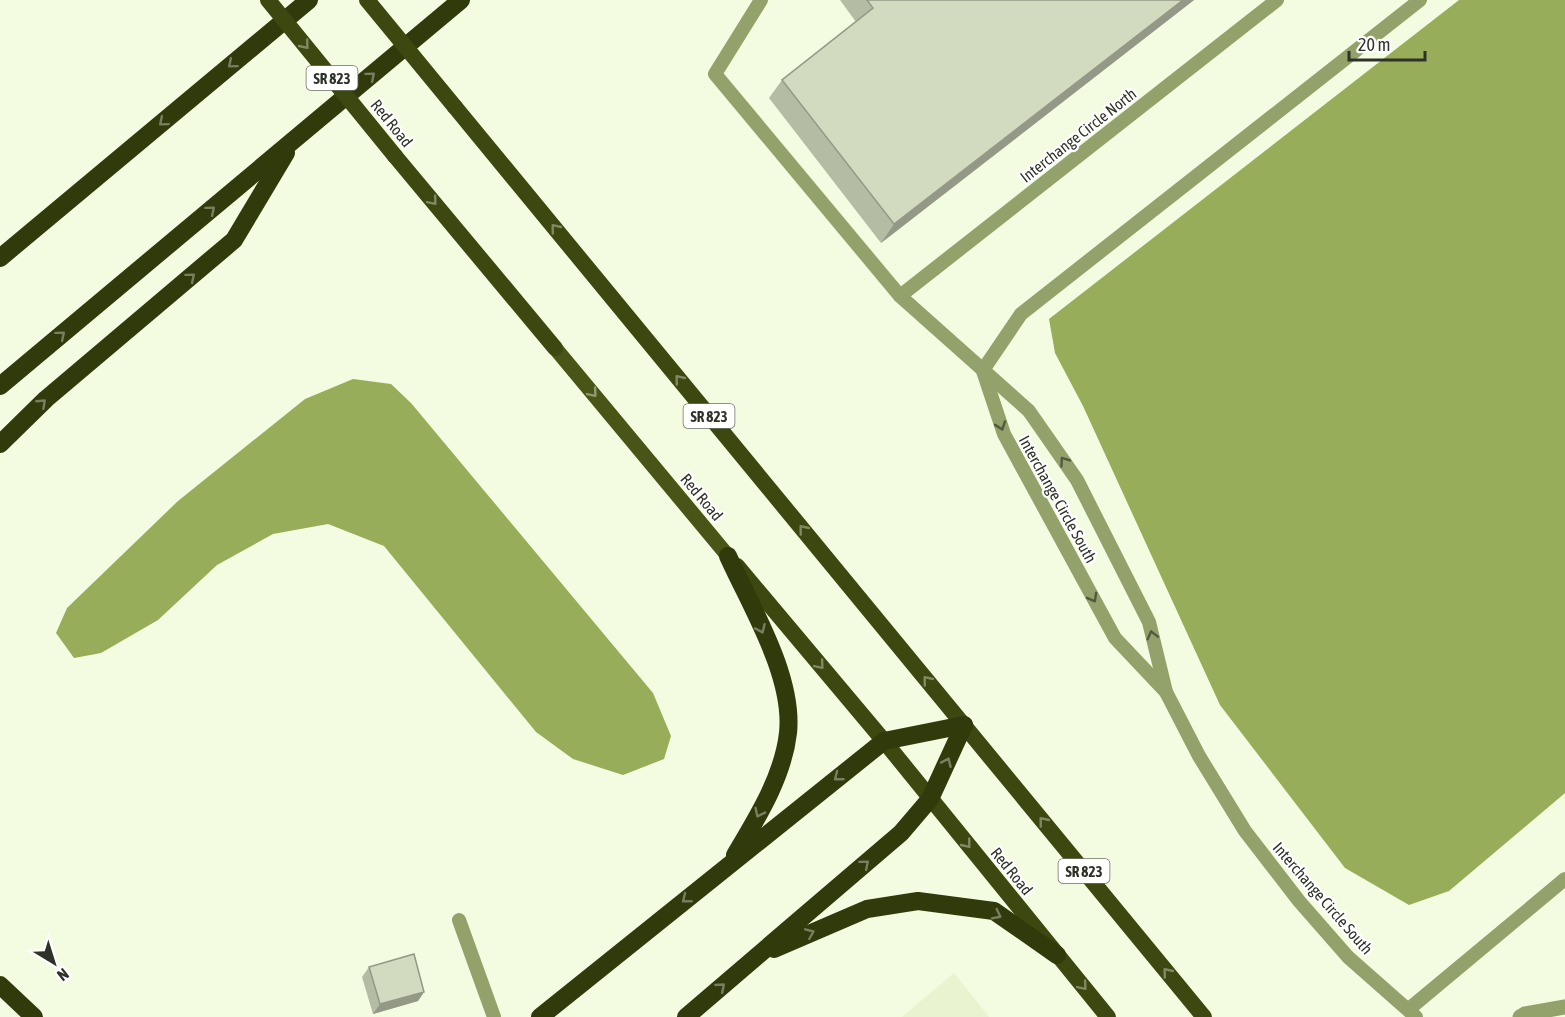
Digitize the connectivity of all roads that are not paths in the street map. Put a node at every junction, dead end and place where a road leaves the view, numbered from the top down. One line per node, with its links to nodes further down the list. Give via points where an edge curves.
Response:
1 (268, 0): 11 (highway, Red Road / SR 823, one-way to 11, bridge)
2 (309, 0): 9 (highway, one-way to 9)
3 (367, 0): 17 (highway, SR 823, one-way to 3, bridge)
4 (461, 0): 8 (highway, one-way to 4)
5 (761, 0): 10 (lane, via 715,74)
6 (1277, 0): 10 (lane, Interchange Circle North)
7 (1420, 0): 12 (lane, via 1021,314)
8 (294, 140): 13 (highway, one-way to 8); 14 (highway, one-way to 8, via 46,399 234,240)
9 (0, 258)
10 (900, 296): 12 (lane)
11 (555, 348): 15 (main road, Red Road / SR 823, one-way to 15)
12 (983, 370): 16 (lane, Interchange Circle South, one-way to 16, via 1004,434 1115,638); 16 (lane, one-way to 12, via 1149,622 1077,480 1029,411)
13 (0, 386)
14 (0, 444)
15 (729, 556): 18 (highway, Red Road / SR 823, one-way to 18); 20 (highway, one-way to 20, via 783,682 788,733 780,767 756,819)
16 (1166, 692): 27 (lane, Interchange Circle South, via 1245,831 1348,957)
17 (964, 725): 18 (highway); 19 (highway, one-way to 17); 33 (highway, SR 823, one-way to 17)
18 (884, 741): 19 (highway, Red Road / SR 823); 20 (highway, one-way to 20)
19 (930, 799): 23 (highway, Red Road / SR 823, one-way to 23); 24 (highway, one-way to 19, via 901,833)
20 (728, 865): 30 (highway, one-way to 30)
21 (1565, 879): 27 (lane)
22 (459, 920): 29 (lane)
23 (1057, 956): 24 (highway, one-way to 23, via 867,909 918,901 994,911); 32 (highway, Red Road / SR 823, one-way to 32)
24 (756, 957): 31 (highway, one-way to 24)
25 (0, 985): 28 (highway)
26 (1565, 1007): 34 (street)
27 (1412, 1013)
28 (34, 1017)
29 (494, 1017)
30 (540, 1017)
31 (686, 1017)
32 (1108, 1017)
33 (1204, 1017)
34 (1520, 1017)

